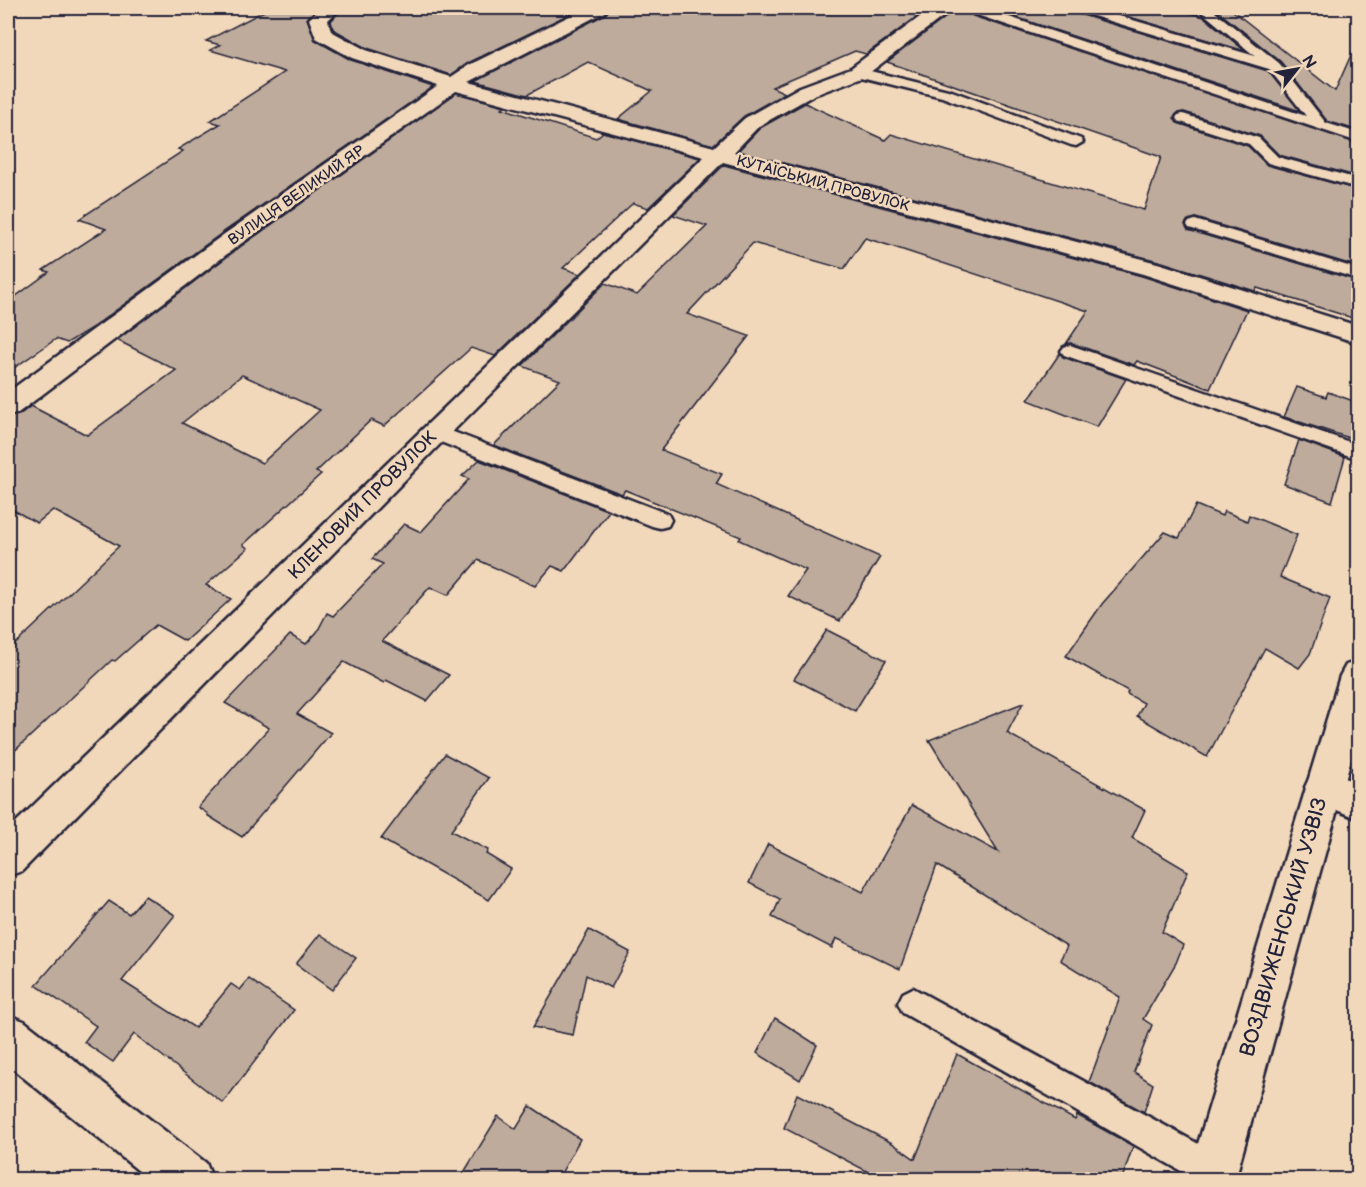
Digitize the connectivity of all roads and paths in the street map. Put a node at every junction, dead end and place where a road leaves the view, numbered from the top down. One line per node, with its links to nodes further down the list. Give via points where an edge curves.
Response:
1 (332, 8): 9 (street, КУТАЇСЬКИЙ ПРОВУЛОК, via 318,19 323,34 359,54)
2 (599, 8): 9 (street, ВУЛИЦЯ ВЕЛИКИЙ ЯР)
3 (943, 8): 8 (street, КЛЕНОВИЙ ПРОВУЛОК)
4 (1081, 8): 7 (lane)
5 (1203, 8): 7 (lane)
6 (978, 10): 11 (lane)
7 (1274, 66): 11 (lane)
8 (858, 72): 13 (lane, via 947,94); 14 (street, КЛЕНОВИЙ ПРОВУЛОК, via 807,90 752,122)
9 (453, 84): 14 (street, КУТАЇСЬКИЙ ПРОВУЛОК); 20 (street, ВУЛИЦЯ ВЕЛИКИЙ ЯР, via 231,240)
10 (1183, 118): 15 (lane, via 1254,141 1273,160)
11 (1322, 127): 12 (lane)
12 (1359, 138)
13 (1076, 142)
14 (718, 155): 18 (street, КУТАЇСЬКИЙ ПРОВУЛОК, via 1152,269); 21 (street, КЛЕНОВИЙ ПРОВУЛОК)
15 (1359, 184)
16 (1195, 225): 17 (lane)
17 (1359, 274)
18 (1359, 335)
19 (1070, 351): 22 (lane)
20 (8, 405)
21 (435, 432): 23 (lane); 26 (street, КЛЕНОВИЙ ПРОВУЛОК)
22 (1359, 452)
23 (660, 520)
24 (1359, 676): 25 (street, ВОЗДВИЖЕНСЬКИЙ УЗВІЗ)
25 (1341, 794): 29 (street, ВОЗДВИЖЕНСЬКИЙ УЗВІЗ)
26 (8, 856)
27 (913, 1003): 29 (lane)
28 (8, 1037): 30 (street)
29 (1213, 1175)
30 (189, 1179)

